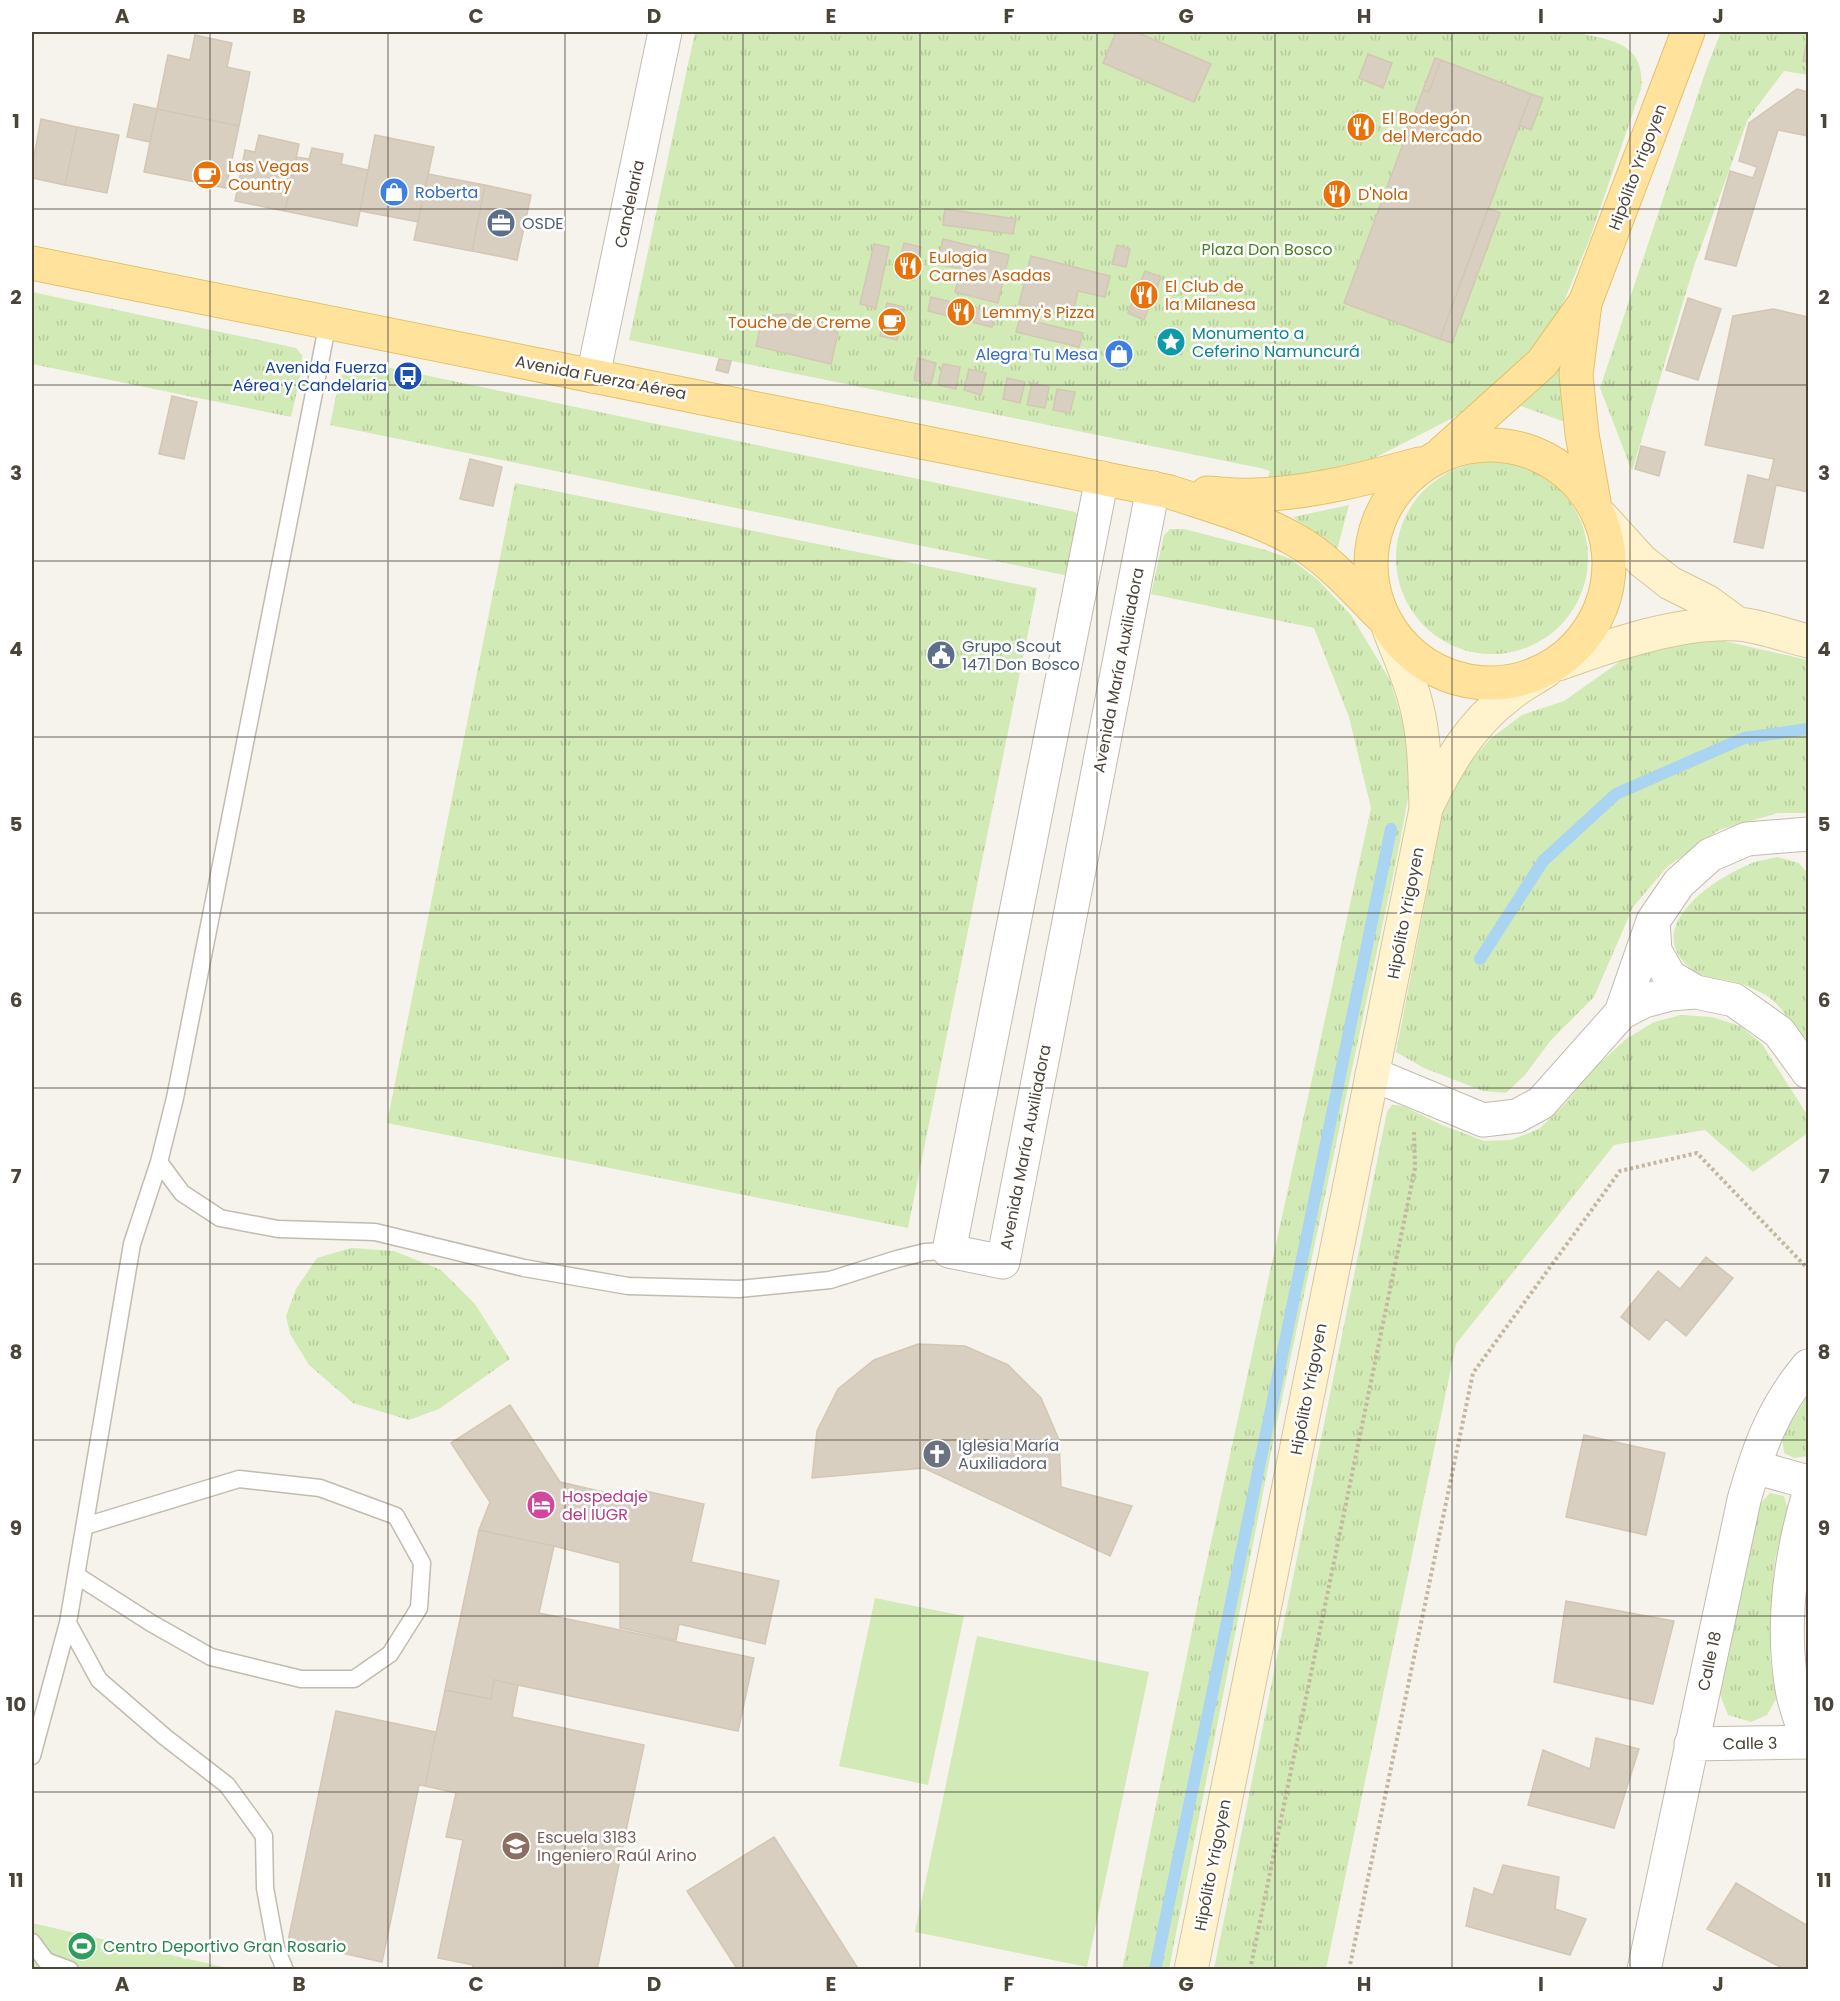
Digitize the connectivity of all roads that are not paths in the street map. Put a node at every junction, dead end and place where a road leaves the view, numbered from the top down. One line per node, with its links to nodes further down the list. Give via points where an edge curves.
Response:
1 (665, 32): 6 (street, Candelaria)
2 (1688, 32): 4 (main road, Hipólito Yrigoyen)
3 (32, 263): 5 (main road, Avenida Fuerza Aérea)
4 (1585, 303): 7 (main road, Hipólito Yrigoyen, via 1542,363); 10 (main road, Hipólito Yrigoyen, via 1576,375 1582,434)
5 (328, 322): 6 (main road, Avenida Fuerza Aérea); 23 (lane, via 175,1098)
6 (593, 376): 8 (main road, Avenida Fuerza Aérea)
7 (1432, 459): 9 (main road, Avenida Fuerza Aérea, via 1362,480 1299,491 1252,496); 10 (main road, Avenida Fuerza Aérea, via 1483,444 1527,450 1566,470); 11 (main road, Hipólito Yrigoyen, via 1393,492 1374,531 1370,575)
8 (1102, 478): 9 (main road, Avenida Fuerza Aérea); 24 (street)
9 (1161, 490): 11 (main road, Avenida Fuerza Aérea, via 1295,539 1332,566); 24 (street, Avenida María Auxiliadora, via 1003,1262)
10 (1598, 510): 12 (main road, via 1642,561 1670,583 1708,602); 14 (main road, Hipólito Yrigoyen, via 1611,556 1606,598 1588,635)
11 (1385, 623): 14 (main road, Avenida Fuerza Aérea, via 1420,662 1460,681 1504,684); 15 (main road, Hipólito Yrigoyen, via 1419,717)
12 (1738, 624): 13 (main road); 14 (main road, Hipólito Yrigoyen, via 1653,634)
13 (1809, 641)
14 (1553, 667): 15 (main road, Hipólito Yrigoyen, via 1508,696 1473,728 1445,770)
15 (1426, 809): 22 (main road, Hipólito Yrigoyen)
16 (1794, 835): 17 (street); 18 (street, via 1747,840 1710,855 1679,883)
17 (1809, 851)
18 (1653, 921): 19 (street, via 1655,951 1670,977); 20 (street)
19 (1696, 992): 20 (street, via 1644,1001); 21 (street, via 1734,1000 1779,1032)
20 (1621, 1013): 22 (street, via 1541,1103 1517,1116 1483,1120)
21 (1806, 1067)
22 (1372, 1074): 38 (main road, Hipólito Yrigoyen)
23 (159, 1162): 24 (lane, via 183,1193 220,1218 278,1229 375,1232 524,1268 628,1286 740,1288 830,1280 897,1258); 29 (lane, via 132,1244)
24 (950, 1251)
25 (1809, 1366): 26 (street, Calle 18, via 1771,1421)
26 (1754, 1467): 27 (street); 33 (street, Calle 18)
27 (1809, 1482)
28 (1809, 1497): 32 (street, via 1788,1592 1787,1642 1792,1690)
29 (86, 1526): 30 (lane); 30 (lane, via 239,1479 320,1488 396,1516 422,1563 419,1608 390,1654 354,1679 301,1679 211,1657)
30 (76, 1575): 31 (lane)
31 (68, 1623): 34 (lane); 37 (lane, via 99,1680 227,1785 264,1836 265,1888 276,1948)
32 (1808, 1742): 33 (street, Calle 3)
33 (1691, 1744): 39 (street, Calle 18)
34 (32, 1756)
35 (32, 1942): 36 (lane, via 46,1961)
36 (70, 1970)
37 (285, 1970)
38 (1191, 1970)
39 (1644, 1970)

